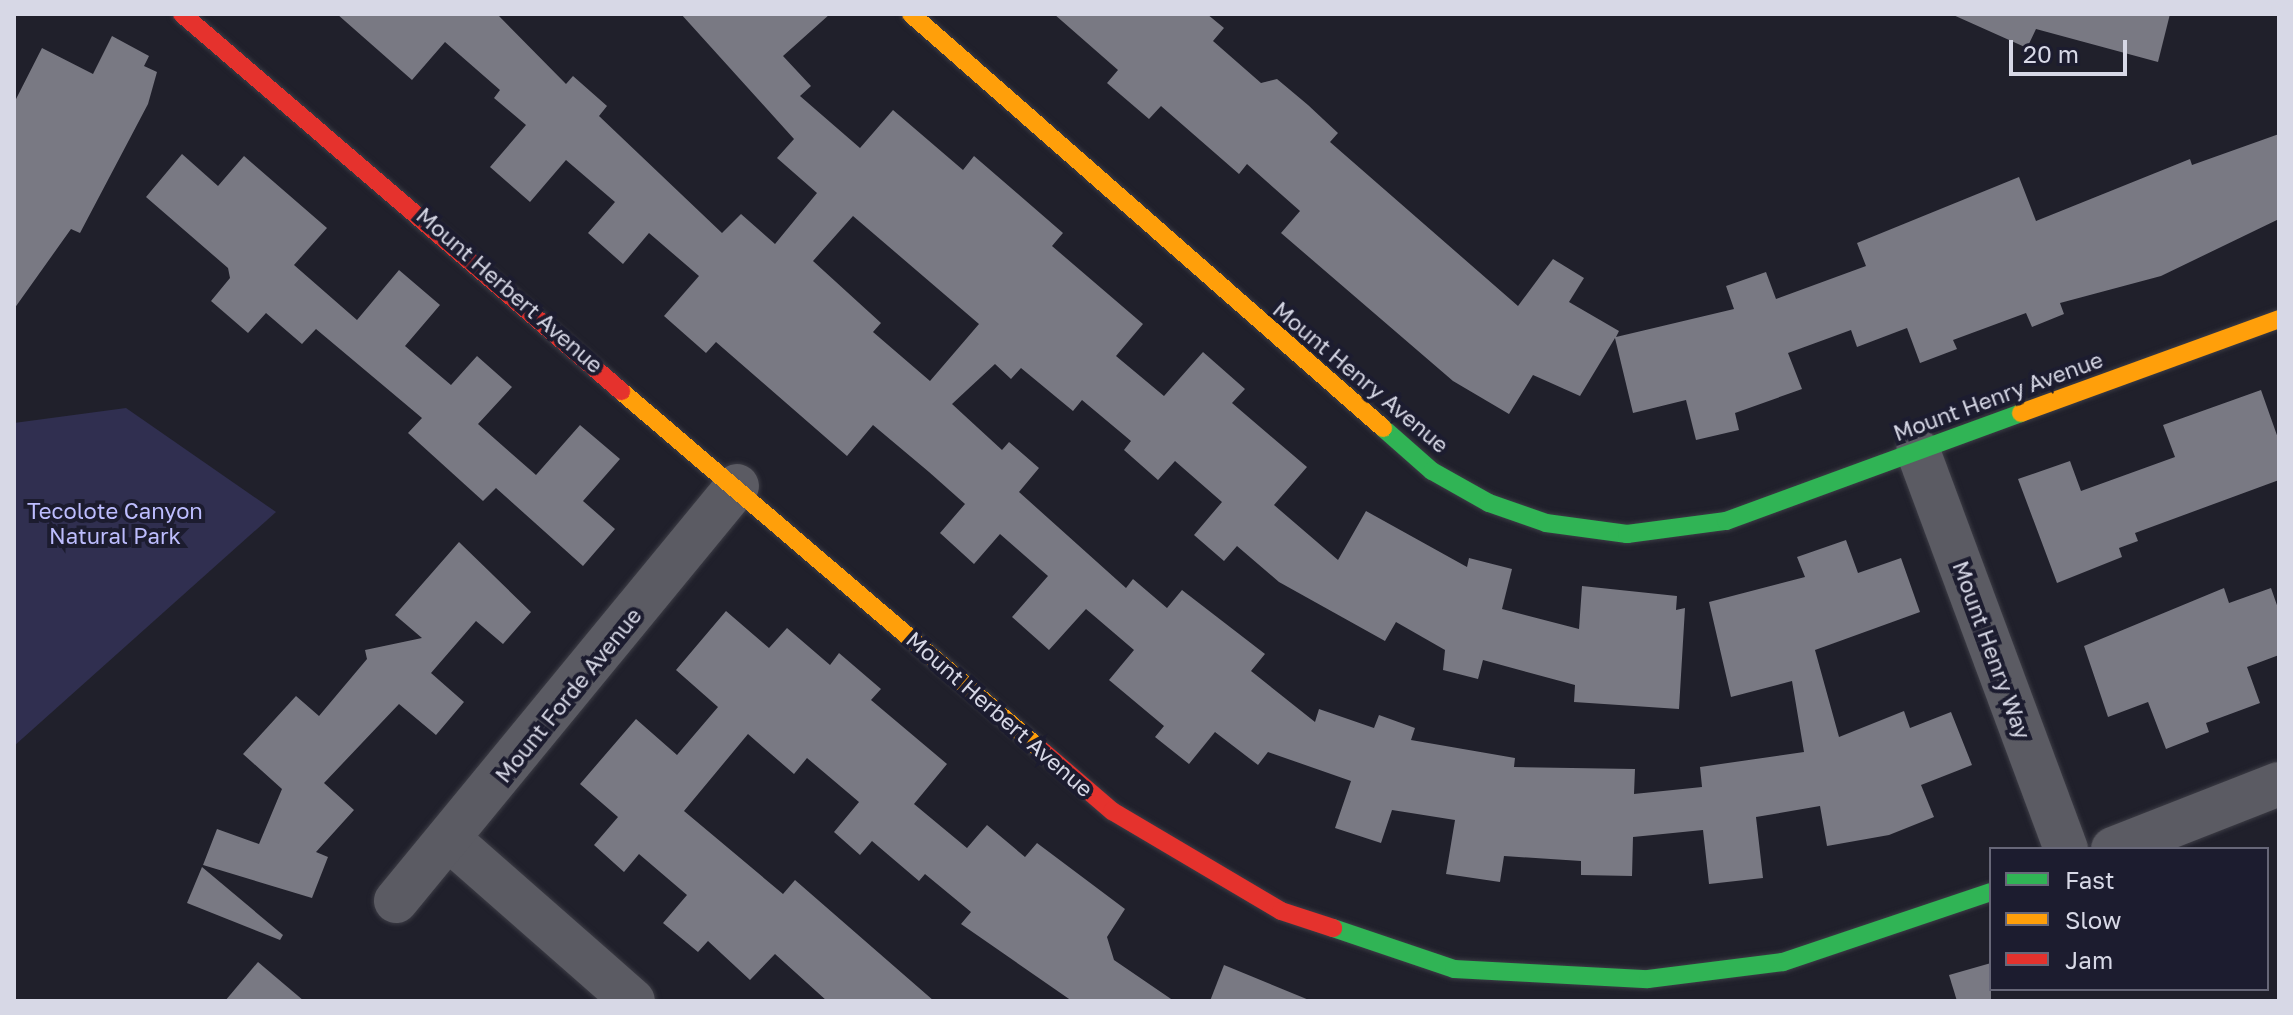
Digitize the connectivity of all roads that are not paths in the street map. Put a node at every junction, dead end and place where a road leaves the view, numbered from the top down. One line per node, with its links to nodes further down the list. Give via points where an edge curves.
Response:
1 (182, 14): 5 (street, Mount Herbert Avenue)
2 (911, 14): 4 (street, Mount Henry Avenue, via 1432,471 1489,503 1546,523 1627,534 1726,521)
3 (2279, 319): 4 (street, Mount Henry Avenue)
4 (1918, 451): 8 (street, Mount Henry Way)
5 (737, 486): 7 (street, Mount Forde Avenue); 10 (street, Mount Herbert Avenue, via 1112,811 1281,911 1454,969 1648,979 1783,962)
6 (2279, 784): 9 (street)
7 (451, 841): 11 (street, Mount Forde Avenue); 12 (street)
8 (2065, 847)
9 (2118, 847)
10 (1989, 893)
11 (396, 901)
12 (633, 1001)

